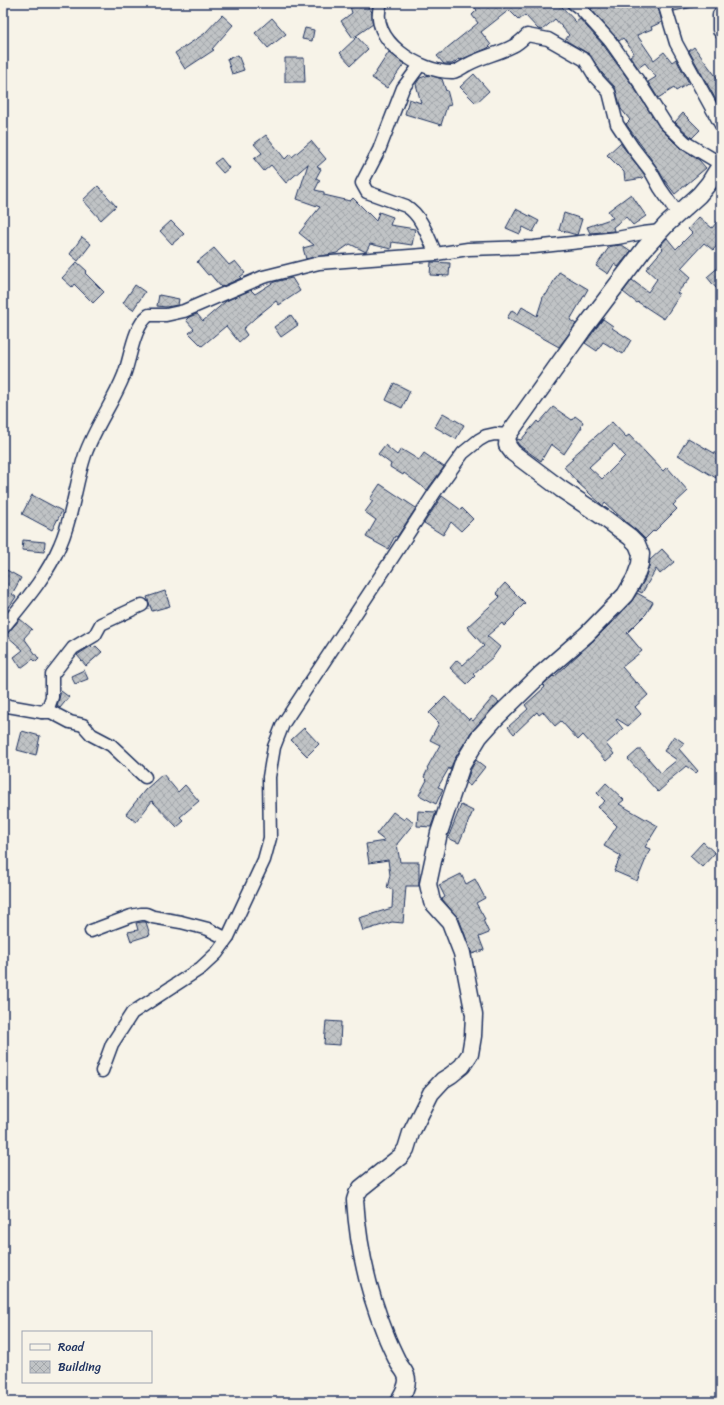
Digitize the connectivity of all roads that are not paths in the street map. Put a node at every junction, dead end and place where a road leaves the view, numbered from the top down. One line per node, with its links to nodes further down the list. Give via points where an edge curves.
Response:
1 (381, 3): 6 (street, via 380,25 390,42 399,52)
2 (573, 3): 8 (street, via 610,41 665,123 686,142)
3 (664, 3): 7 (street, via 676,43)
4 (721, 15): 5 (street)
5 (721, 30)
6 (420, 64): 9 (street, via 455,72 474,61 514,46 527,35 548,39 585,60 608,92 617,124); 11 (street, via 403,88 362,183 367,192 412,210 422,224)
7 (721, 126)
8 (721, 164): 9 (street, via 699,195)
9 (678, 214): 10 (street)
10 (661, 231): 11 (street, via 534,247 468,249); 12 (street, via 582,331)
11 (436, 254): 14 (street, via 319,263 263,276 184,311 146,317 138,327 123,377 86,453 60,546 32,593)
12 (508, 435): 19 (street, via 486,436 463,453 283,724 274,747 269,777 270,838 264,860); 21 (street, via 507,445 513,452 630,537 637,544 641,554 640,564 625,595 479,737 462,765 439,833 428,884 432,902 450,922 462,953 474,1015 470,1054 462,1066 442,1080 431,1093 401,1156 361,1188 355,1200 362,1255 375,1302 385,1334 406,1374 405,1390)
13 (142, 605): 16 (street, via 102,624 95,635 74,648 52,675 52,697 48,708)
14 (3, 628)
15 (3, 703): 16 (street)
16 (42, 712): 17 (street, via 51,712 70,722 83,725 92,735 111,745)
17 (145, 777)
18 (91, 931): 19 (street, via 131,916 146,914 208,929)
19 (227, 939): 20 (street, via 200,968 132,1013 112,1044)
20 (102, 1071)
21 (398, 1402)

